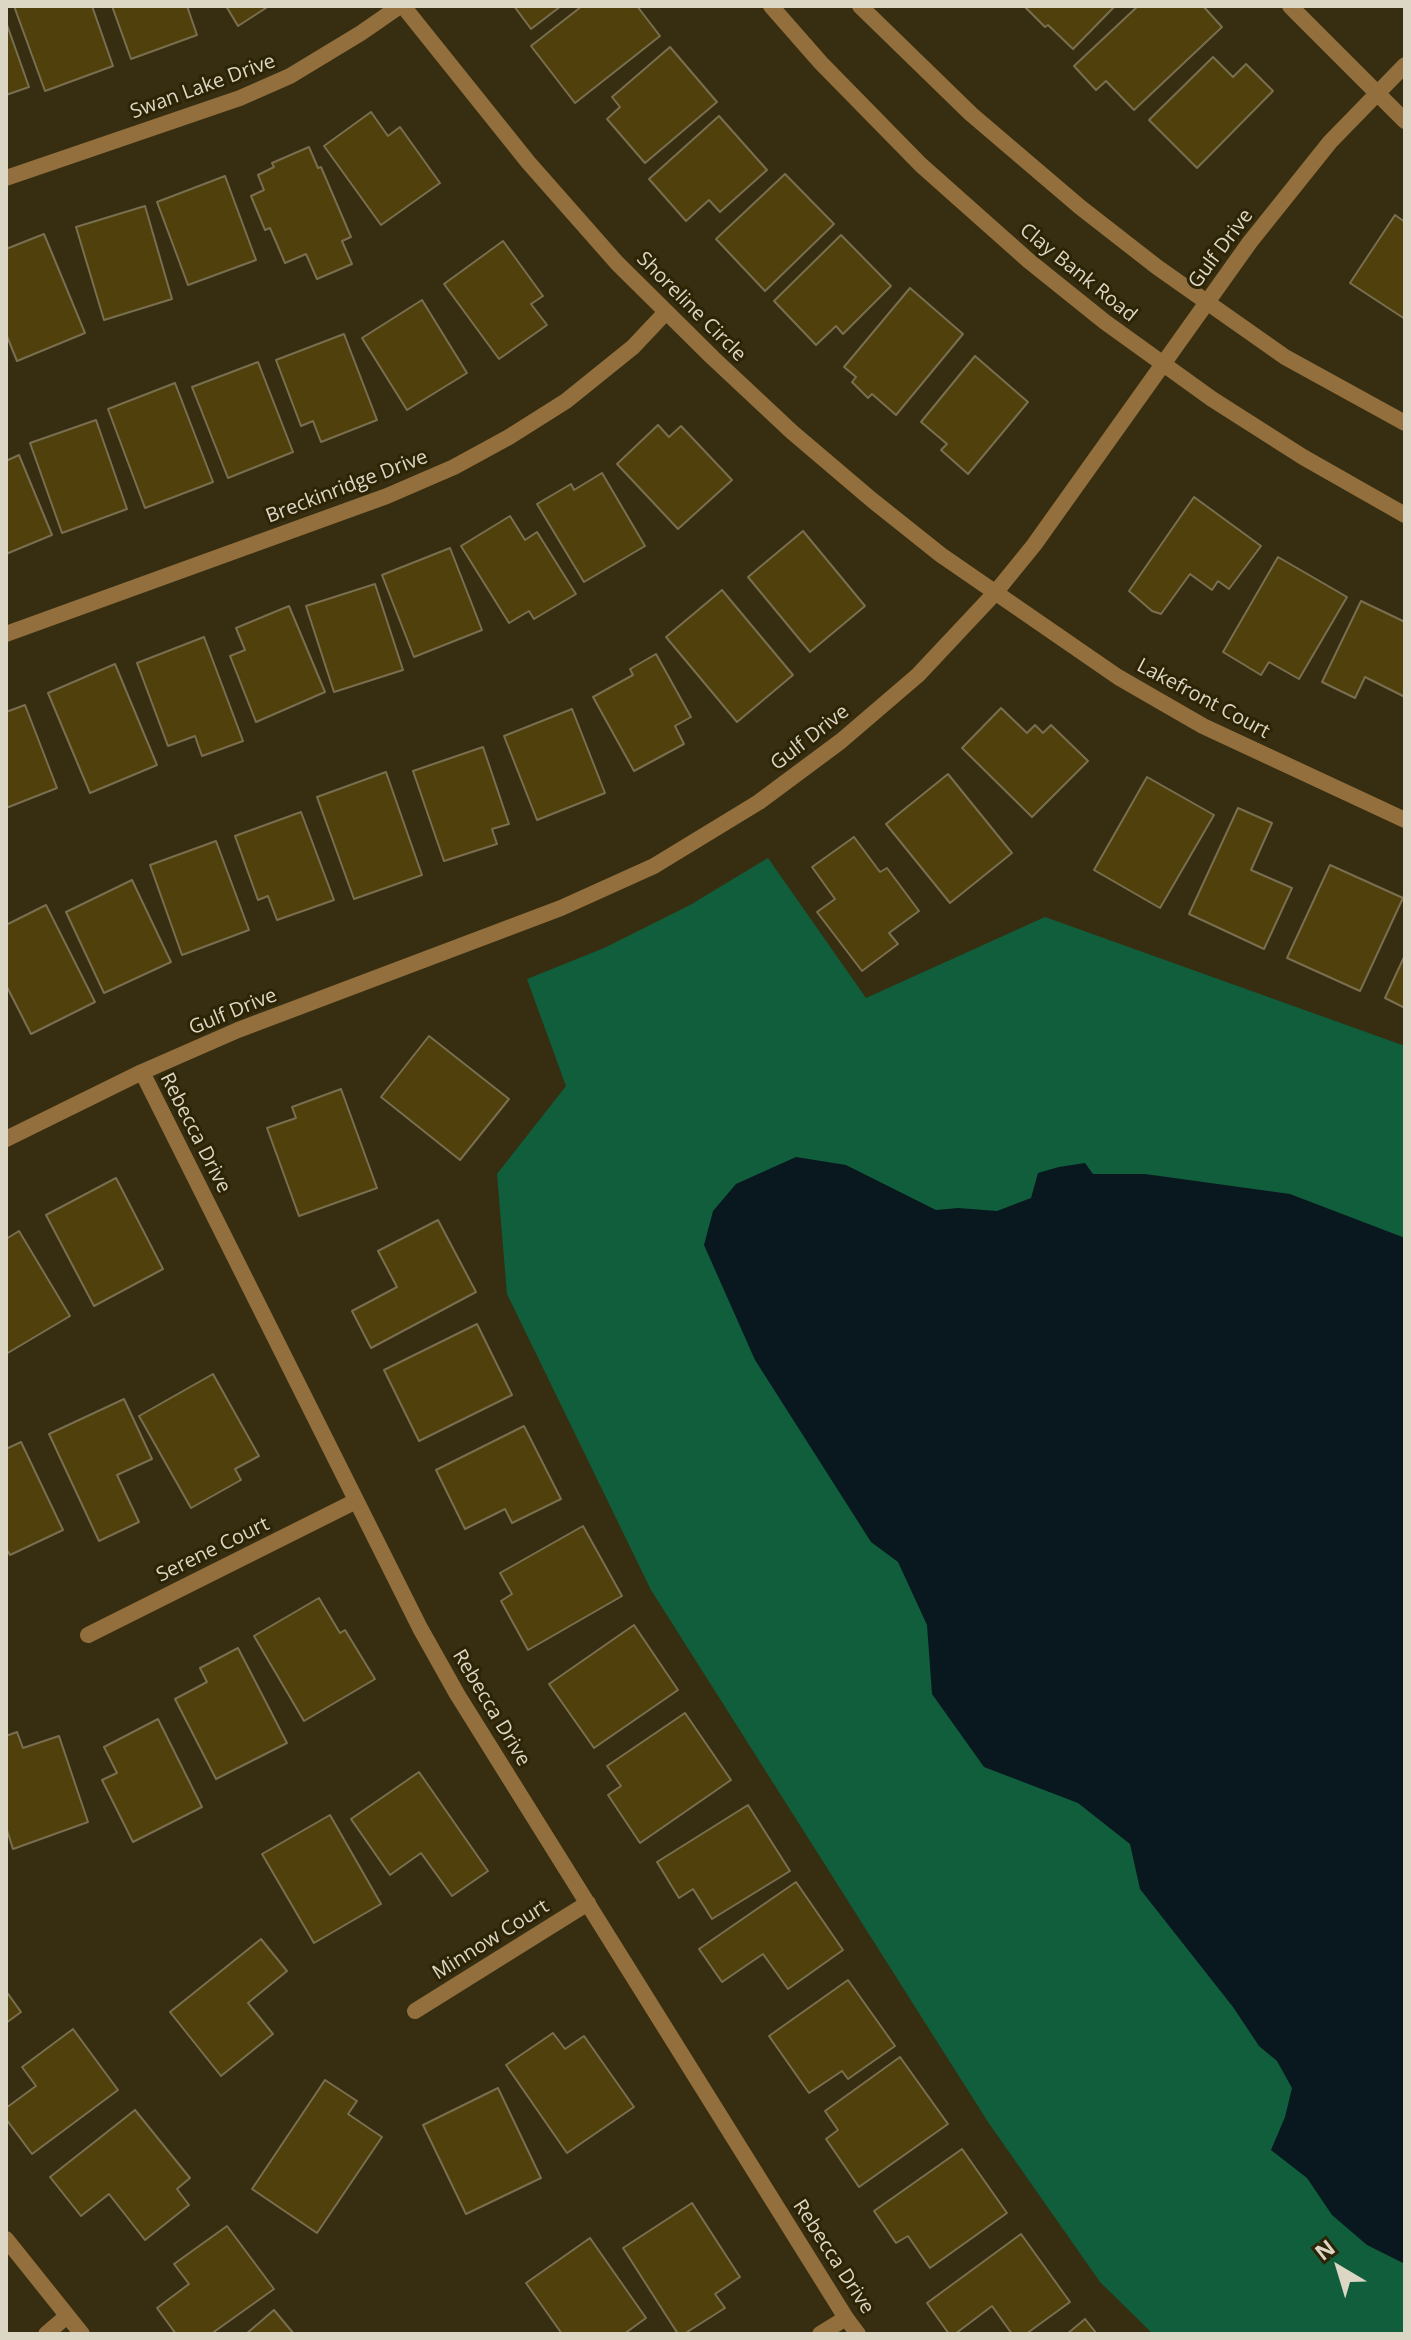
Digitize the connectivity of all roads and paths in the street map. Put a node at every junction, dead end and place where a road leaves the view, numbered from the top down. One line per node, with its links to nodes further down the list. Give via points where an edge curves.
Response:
1 (401, 6): 8 (street, Swan Lake Drive, via 290,76 240,98); 10 (street, Shoreline Circle, via 528,162)
2 (771, 6): 11 (street, Clay Bank Road, via 921,165 1029,261)
3 (860, 6): 9 (street, via 971,114 1080,207)
4 (1290, 6): 6 (street)
5 (1405, 65): 6 (street, Gulf Drive)
6 (1377, 93): 7 (street); 9 (street, Gulf Drive, via 1330,142)
7 (1405, 121)
8 (6, 178)
9 (1206, 302): 11 (street, Gulf Drive); 12 (street, via 1285,357)
10 (666, 312): 14 (street, Shoreline Circle, via 792,432 934,550); 15 (street, Breckinridge Drive, via 633,347 566,401 454,467)
11 (1162, 364): 13 (street, Clay Bank Road, via 1303,457); 14 (street, Gulf Drive)
12 (1405, 423)
13 (1405, 515)
14 (995, 593): 16 (street, Lakefront Court, via 1118,677 1203,726); 17 (street, Gulf Drive, via 918,675 841,741 759,802 654,866 561,908 238,1030)
15 (6, 634)
16 (1405, 820)
17 (142, 1072): 18 (street, Gulf Drive); 19 (street, Rebecca Drive)
18 (6, 1139)
19 (356, 1501): 20 (street, Serene Court); 21 (street, Rebecca Drive, via 450,1681)
20 (88, 1635)
21 (588, 1903): 22 (street, Minnow Court); 25 (street, Rebecca Drive)
22 (415, 2011)
23 (6, 2239): 24 (street)
24 (67, 2316): 26 (street); 27 (street)
25 (846, 2318): 28 (street); 29 (street, Rebecca Drive)
26 (46, 2334)
27 (82, 2334)
28 (820, 2334)
29 (858, 2334)

